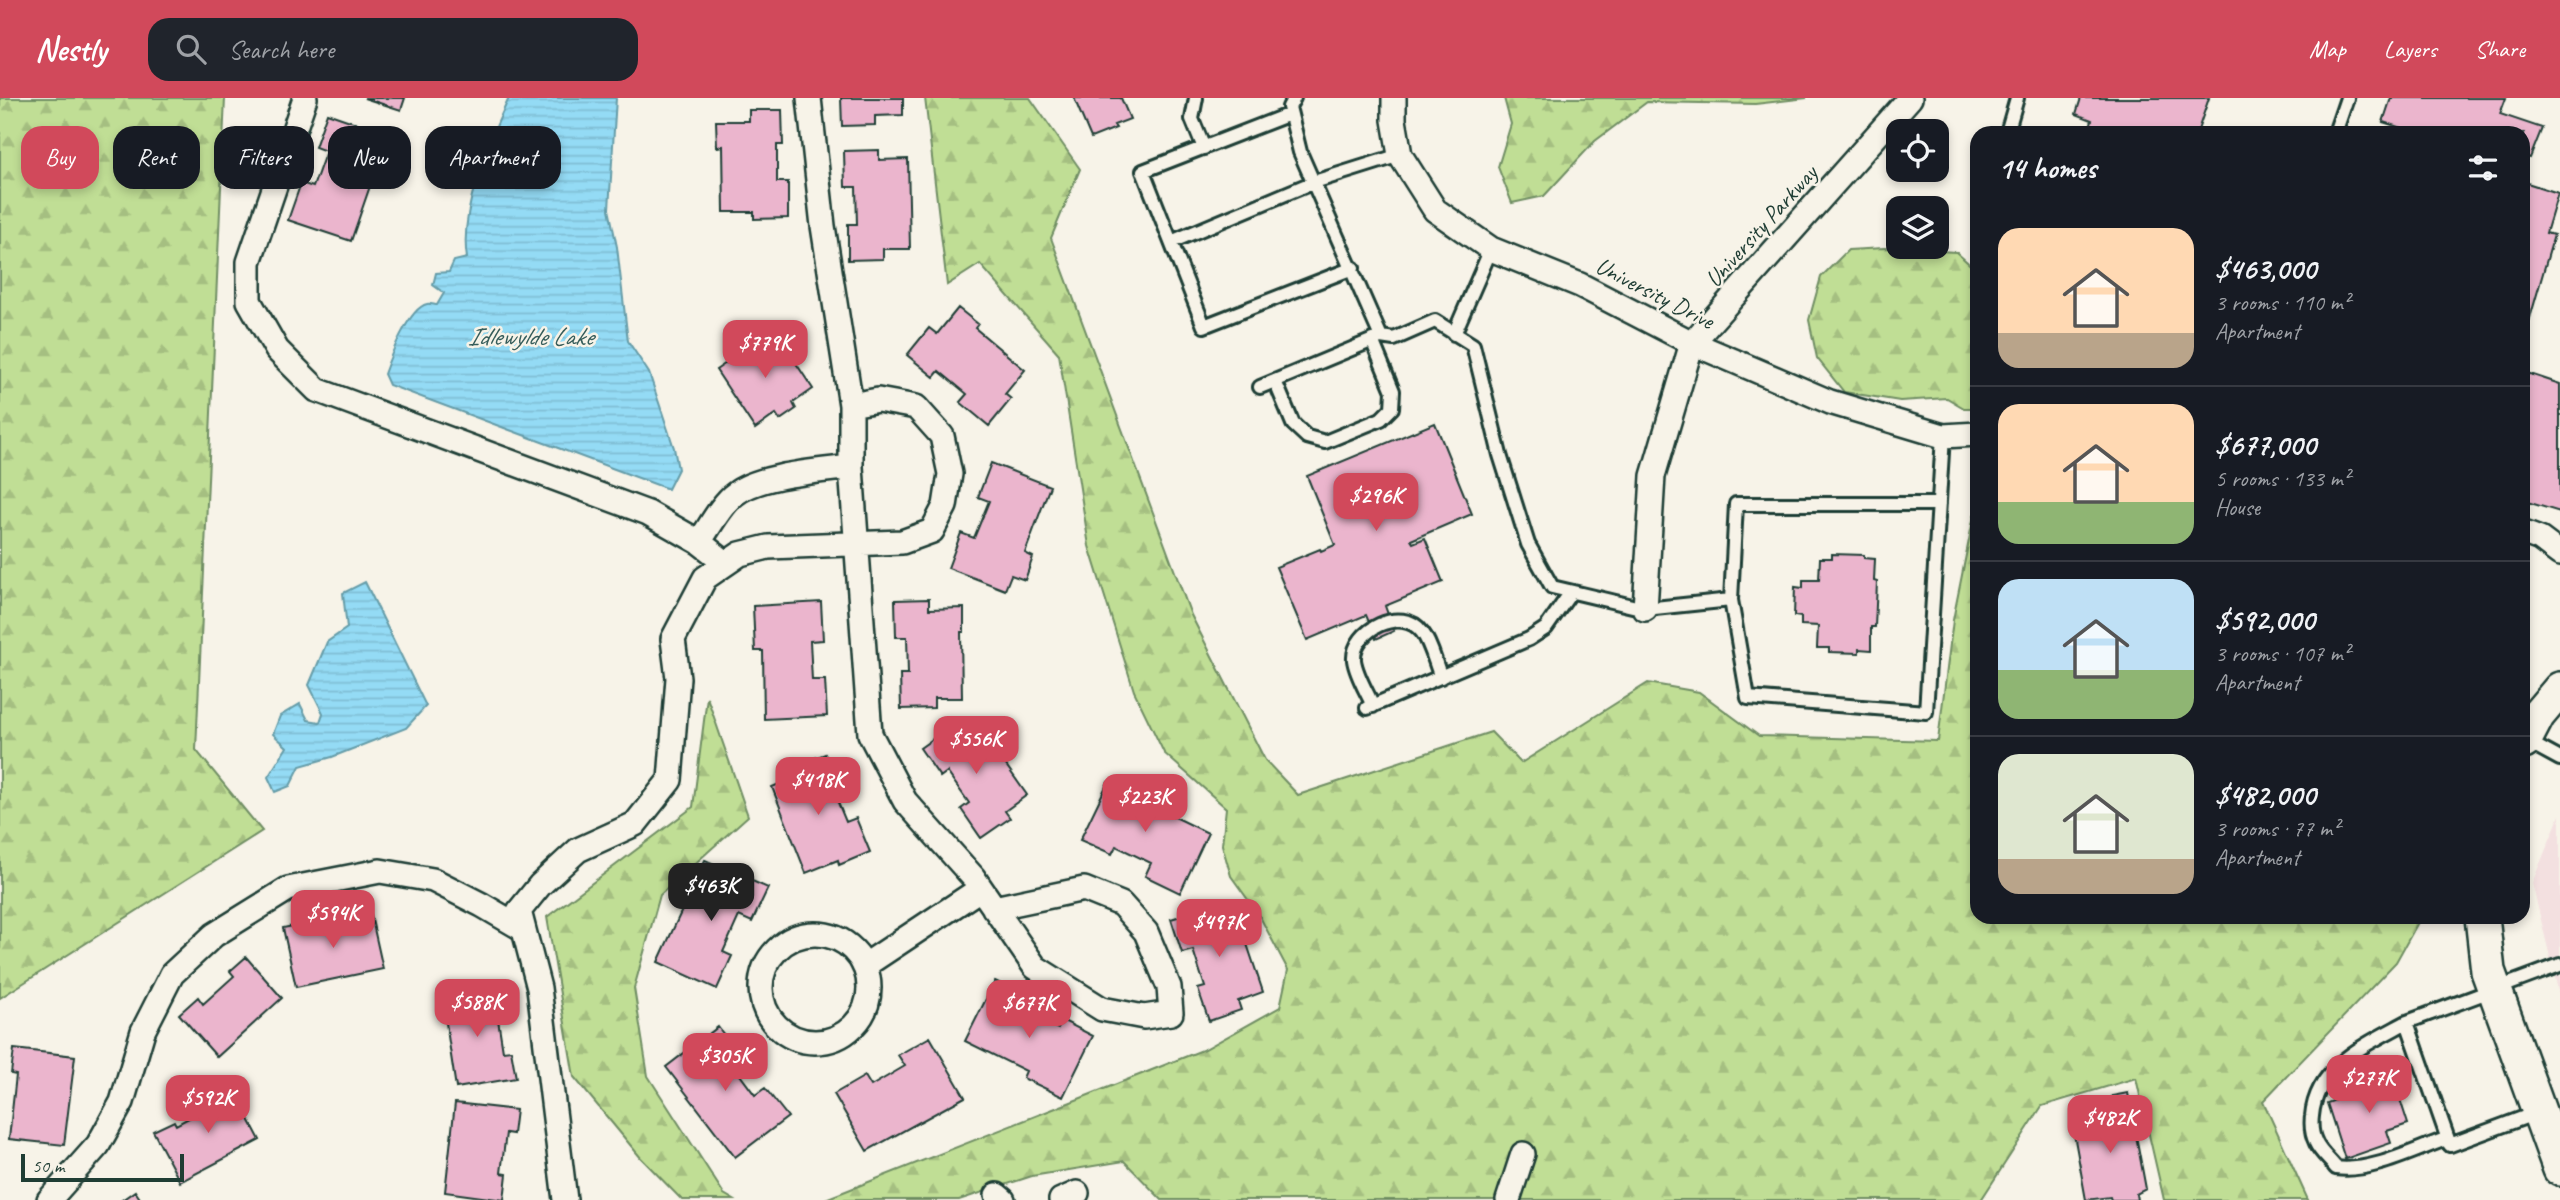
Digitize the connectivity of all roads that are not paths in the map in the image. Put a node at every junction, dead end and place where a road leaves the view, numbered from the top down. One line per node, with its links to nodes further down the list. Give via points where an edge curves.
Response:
1 (305, 98): 29 (street, via 249,262 249,301 277,350 317,390 648,513)
2 (809, 98): 23 (street)
3 (1196, 98): 12 (lane, via 1192,119)
4 (1294, 98): 9 (lane)
5 (1394, 98): 13 (street, University Drive)
6 (1910, 98): 20 (street, University Parkway)
7 (2017, 98): 10 (lane)
8 (2347, 98): 11 (lane)
9 (1290, 114): 12 (lane); 14 (lane)
10 (2009, 126)
11 (2337, 126)
12 (1204, 148): 15 (lane, via 1143,171)
13 (1400, 155): 14 (lane); 16 (street, University Drive, via 1435,210)
14 (1314, 183): 15 (lane); 17 (lane)
15 (1171, 242): 17 (lane, via 1203,326)
16 (1491, 249): 18 (lane); 20 (street, University Drive, via 1580,285)
17 (1353, 268): 19 (lane)
18 (1454, 334): 19 (lane, via 1435,321 1394,339); 33 (lane, via 1473,345 1528,544 1552,587)
19 (1377, 338): 21 (lane); 21 (lane, via 1393,391 1392,408 1381,419 1325,442 1307,437 1293,424)
20 (1692, 343): 25 (street, University Drive, via 1830,402); 35 (street, University Parkway, via 1653,476)
21 (1275, 381): 22 (lane)
22 (1260, 387)
23 (850, 405): 26 (street); 30 (street, via 878,400 916,407 942,436 950,474 946,506 932,531 902,542)
24 (1970, 434): 25 (street, University Drive)
25 (1943, 436): 27 (lane)
26 (851, 467): 29 (street, via 748,486 733,494); 30 (street)
27 (1939, 504): 34 (lane, via 1736,504); 34 (lane, via 1926,712 1748,698)
28 (2530, 535): 31 (street)
29 (699, 542): 32 (street)
30 (858, 543): 32 (street, via 768,547 740,554); 41 (street, via 870,734 905,801)
31 (2560, 554)
32 (726, 564): 44 (street, via 705,578 673,639 678,678 670,780 635,824 578,850 540,885 519,911)
33 (1571, 592): 35 (lane); 36 (lane, via 1546,628)
34 (1731, 600): 35 (lane)
35 (1645, 609)
36 (1441, 677): 36 (lane, via 1370,707 1354,660 1356,648 1363,636 1385,622 1413,624 1422,632)
37 (2560, 689): 38 (main road)
38 (2530, 730)
39 (2530, 744): 40 (lane)
40 (2560, 758)
41 (980, 889): 42 (street); 46 (street)
42 (994, 908): 42 (street, via 1035,967 1102,1009 1144,1017 1171,1013 1169,987 1146,932 1121,904 1084,888)
43 (2483, 924): 47 (main road, via 2487,971)
44 (523, 929): 53 (street, via 433,880 380,871 288,889 214,935 172,975 143,1031 121,1102 98,1145); 54 (street, via 539,988)
45 (2560, 965): 47 (lane)
46 (864, 966): 46 (street, via 855,951 824,934 789,940 775,951 763,974 762,1001 768,1017 780,1031 796,1039 832,1040 860,1018 869,983)
47 (2494, 988): 48 (lane); 49 (main road)
48 (2407, 1022): 50 (lane); 50 (lane, via 2330,1070 2314,1098 2315,1142 2336,1168 2347,1170 2446,1139)
49 (2539, 1112): 50 (lane); 52 (main road)
50 (2450, 1145)
51 (1523, 1154): 55 (street)
52 (2560, 1169)
53 (49, 1200)
54 (565, 1200)
55 (1508, 1200)

